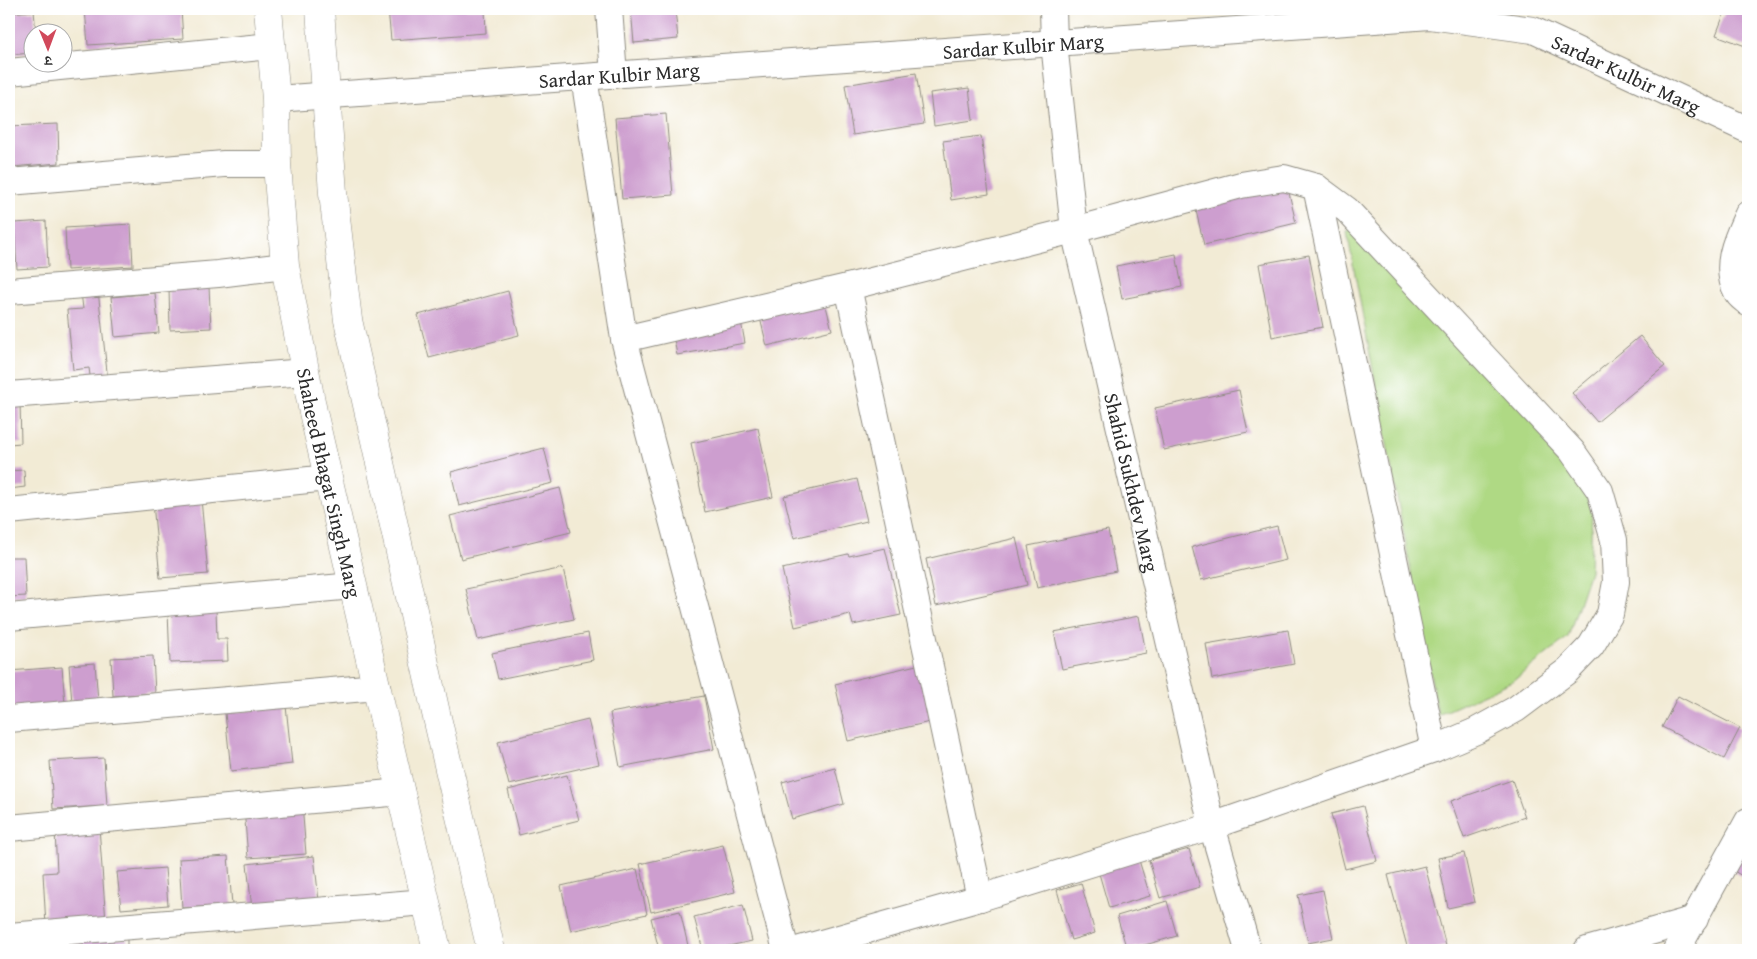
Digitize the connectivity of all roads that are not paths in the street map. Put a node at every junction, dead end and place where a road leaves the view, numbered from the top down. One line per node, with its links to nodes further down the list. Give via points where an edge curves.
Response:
1 (268, 9): 7 (street, Shaheed Bhagat Singh Marg)
2 (320, 9): 11 (street)
3 (610, 9): 9 (street)
4 (1053, 9): 6 (street, Shahid Sukhdev Marg)
5 (1412, 13): 6 (street, Sardar Kulbir Marg); 13 (street, Sardar Kulbir Marg, via 1532,30)
6 (1054, 43): 9 (street, Sardar Kulbir Marg); 18 (street, Shahid Sukhdev Marg)
7 (271, 46): 8 (street); 12 (street, Shaheed Bhagat Singh Marg)
8 (9, 72)
9 (614, 75): 10 (street, Sardar Kulbir Marg)
10 (584, 77): 11 (street, Sardar Kulbir Marg); 23 (street)
11 (326, 96): 12 (street, Sardar Kulbir Marg); 42 (street, via 333,193 348,320)
12 (276, 100): 14 (street, Shaheed Bhagat Singh Marg)
13 (1748, 130)
14 (277, 164): 15 (street, via 224,164); 19 (street, Shaheed Bhagat Singh Marg)
15 (9, 182)
16 (1316, 187): 18 (street, via 1284,178 1241,185); 32 (street); 32 (street, via 1347,210 1572,451 1600,491 1614,540 1616,582 1610,614 1591,646 1566,672 1516,710)
17 (1748, 214): 22 (street, via 1733,247 1730,272 1737,294)
18 (1074, 230): 20 (street); 35 (street, Shahid Sukhdev Marg)
19 (285, 266): 21 (street); 24 (street, Shaheed Bhagat Singh Marg)
20 (848, 287): 23 (street); 37 (street)
21 (9, 291)
22 (1748, 303)
23 (624, 339): 43 (street)
24 (305, 372): 25 (street); 26 (street, Shaheed Bhagat Singh Marg)
25 (9, 395)
26 (328, 478): 27 (street); 28 (street, Shaheed Bhagat Singh Marg)
27 (9, 511)
28 (353, 586): 29 (street); 30 (street, Shaheed Bhagat Singh Marg)
29 (9, 617)
30 (377, 687): 31 (street); 33 (street, Shaheed Bhagat Singh Marg)
31 (9, 719)
32 (1434, 749): 35 (street)
33 (401, 792): 36 (street); 38 (street, Shaheed Bhagat Singh Marg)
34 (1748, 821): 39 (street)
35 (1212, 826): 37 (street); 45 (street, Shahid Sukhdev Marg)
36 (9, 828)
37 (980, 898): 44 (street)
38 (426, 902): 40 (street); 41 (street, Shaheed Bhagat Singh Marg)
39 (1695, 919): 46 (street); 47 (street)
40 (9, 936)
41 (437, 950)
42 (491, 950)
43 (786, 950)
44 (797, 950)
45 (1248, 950)
46 (1588, 950)
47 (1677, 950)

